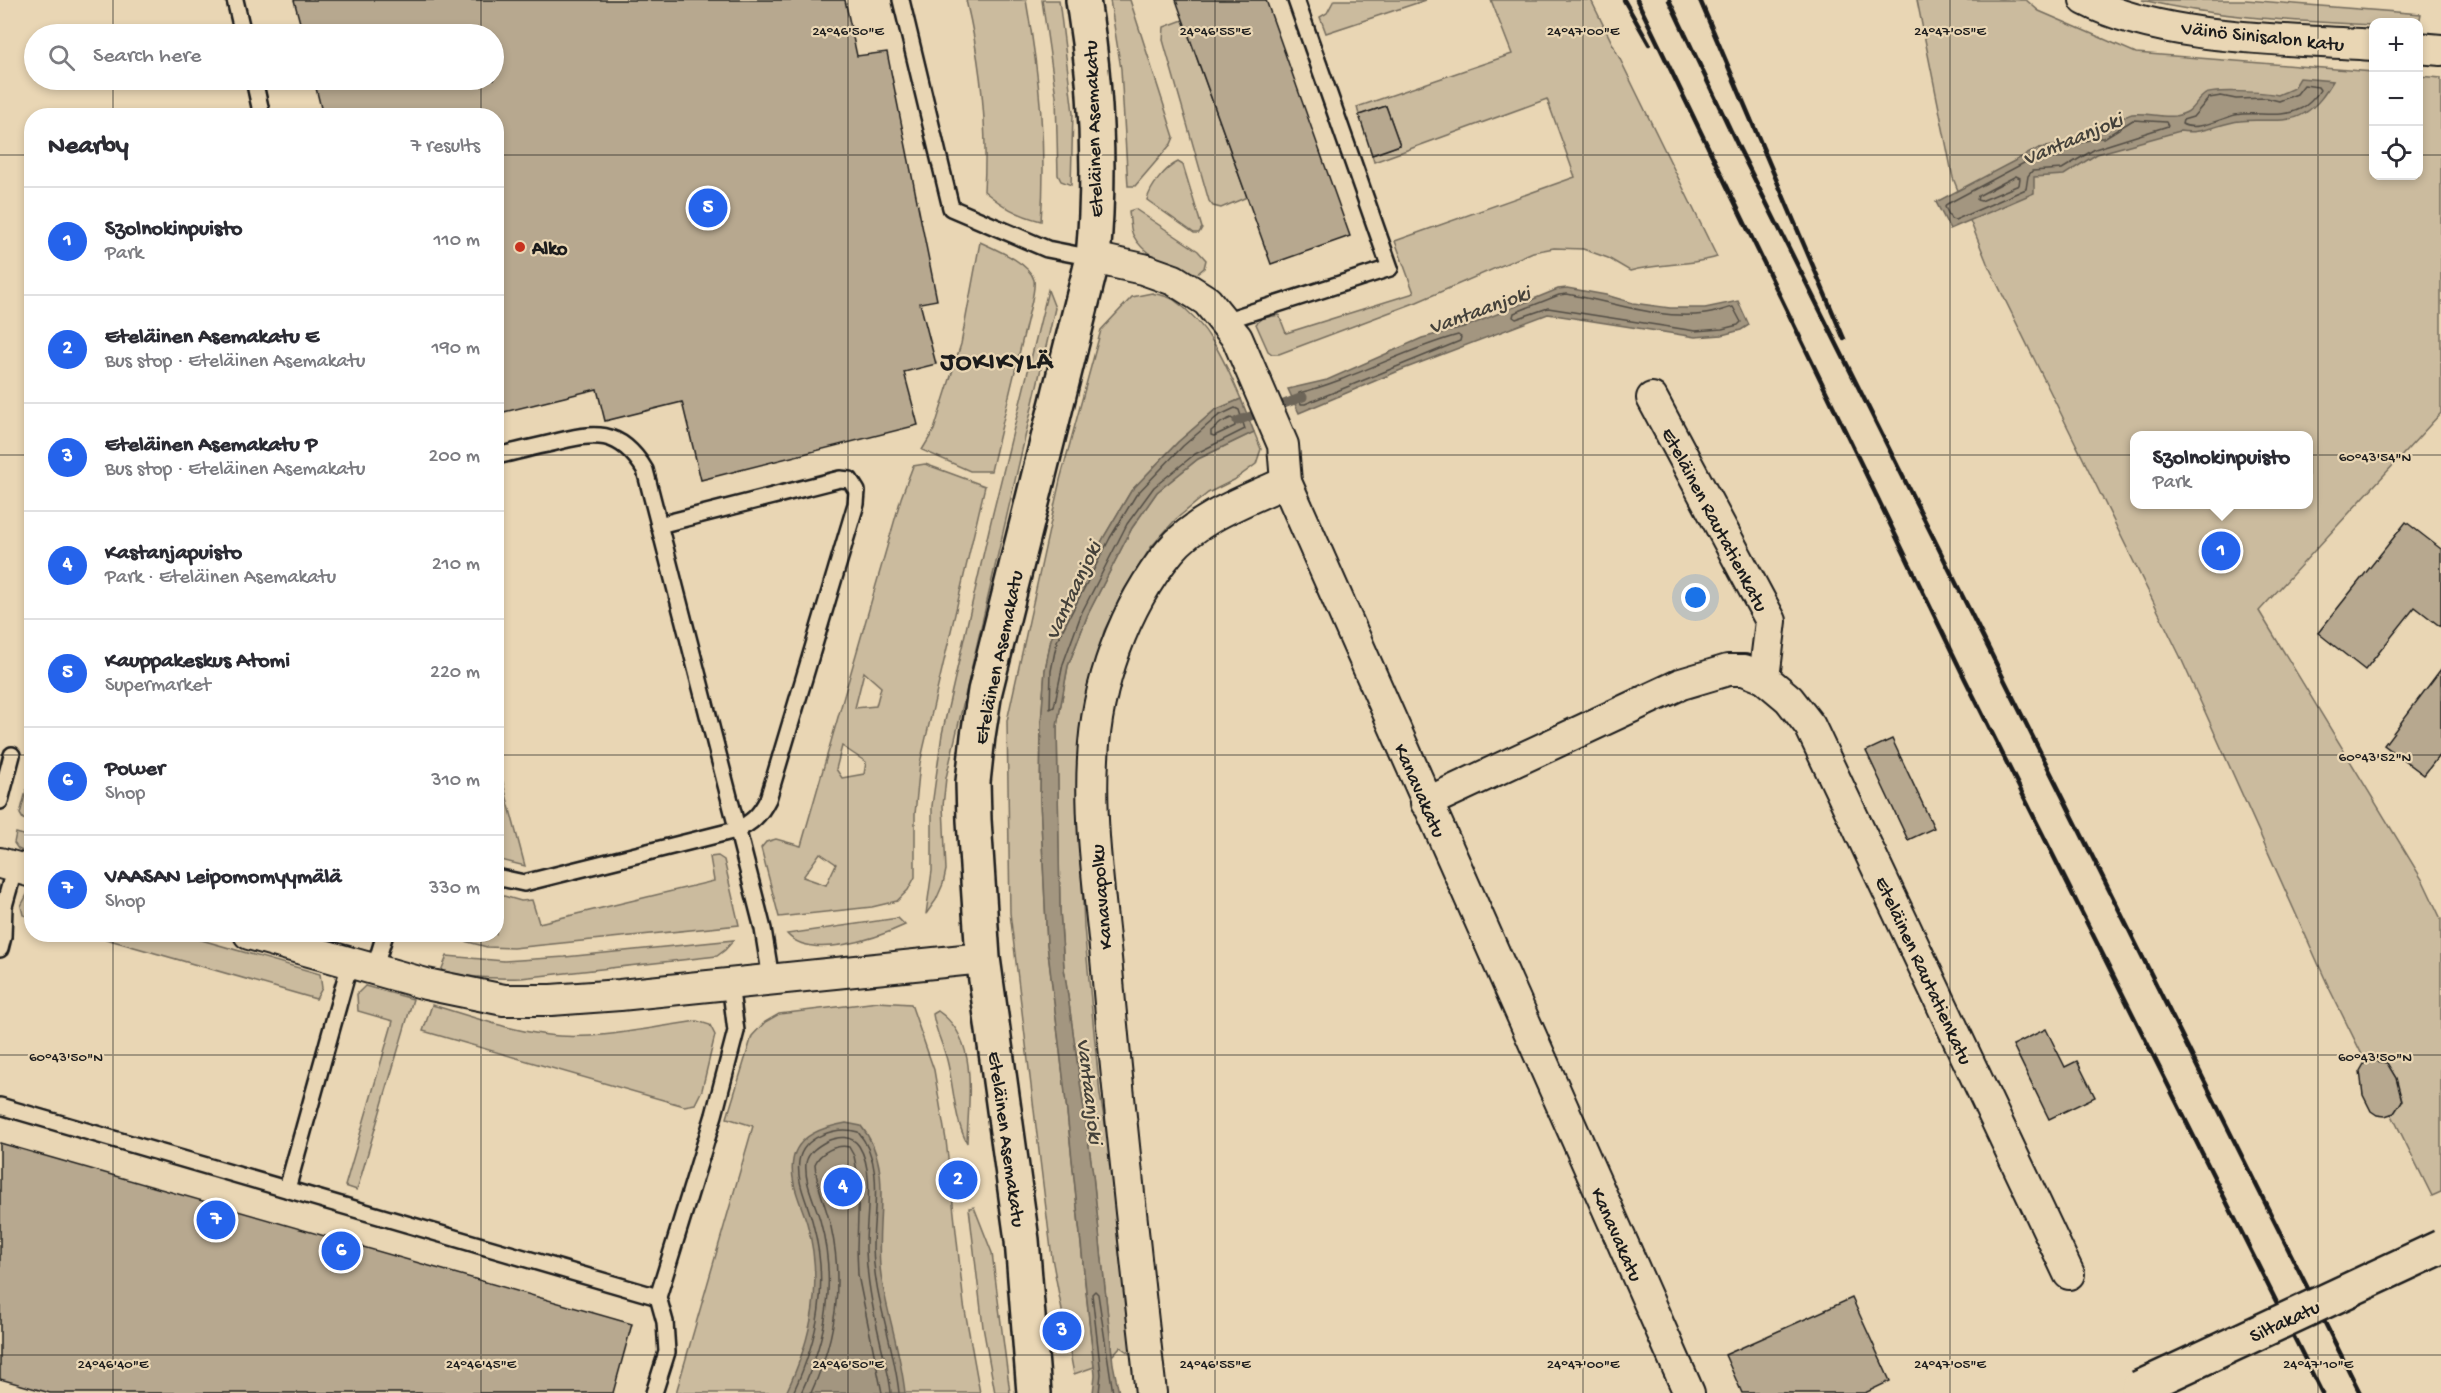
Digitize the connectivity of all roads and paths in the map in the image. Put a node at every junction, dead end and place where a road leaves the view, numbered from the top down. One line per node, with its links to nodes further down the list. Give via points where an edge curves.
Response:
1 (235, 0): 6 (lane)
2 (901, 0): 12 (lane, via 951,208 1047,249)
3 (1083, 0): 12 (street, Eteläinen Asemakatu, via 1094,82 1097,151)
4 (1296, 0): 13 (lane, via 1390,268)
5 (2085, 0): 7 (street, Väinö Sinisalon katu, via 2134,18 2193,30)
6 (241, 24)
7 (2369, 45)
8 (2423, 48): 9 (street)
9 (2441, 50)
10 (256, 90): 11 (lane)
11 (260, 108)
12 (1093, 258): 13 (street, Kanavakatu, via 1174,280 1207,301); 28 (street, Eteläinen Asemakatu, via 978,736 973,782)
13 (1224, 321): 16 (street, Kanavakatu, via 1237,338 1283,445)
14 (1652, 398): 18 (street, Eteläinen Rautatienkatu, via 1770,621)
15 (504, 454): 17 (lane, via 577,437 599,435 616,441 634,452 645,470)
16 (1286, 482): 21 (street, Kanavakatu); 39 (street, Kanavapolku, via 1206,522 1172,549 1154,573 1114,651 1100,710 1093,758 1094,824 1123,1150)
17 (659, 525): 22 (lane); 22 (lane, via 840,479 850,480 857,491 768,799 761,813)
18 (1764, 678): 21 (street, Eteläinen Rautatienkatu, via 1728,669 1681,684); 35 (street, Eteläinen Rautatienkatu, via 1789,699 1810,726)
19 (12, 755): 20 (lane)
20 (0, 801)
21 (1426, 803): 40 (street, Kanavakatu)
22 (736, 830): 24 (lane, via 524,883); 30 (lane, via 763,929)
23 (15, 867): 27 (lane, via 4,906)
24 (504, 879)
25 (276, 942): 29 (street)
26 (379, 942): 29 (lane)
27 (0, 949)
28 (983, 958): 30 (street); 38 (street, Eteläinen Asemakatu, via 1022,1240)
29 (362, 967): 31 (street, via 504,1000 620,995); 33 (lane)
30 (771, 979): 31 (street)
31 (730, 983): 36 (lane, via 736,1031)
32 (0, 1106): 33 (lane)
33 (287, 1189): 36 (lane)
34 (2441, 1247): 41 (street, Siltakatu, bridge)
35 (2069, 1274)
36 (658, 1297): 37 (lane, via 667,1352)
37 (654, 1393)
38 (1034, 1393)
39 (1151, 1393)
40 (1689, 1393)
41 (2128, 1393)

